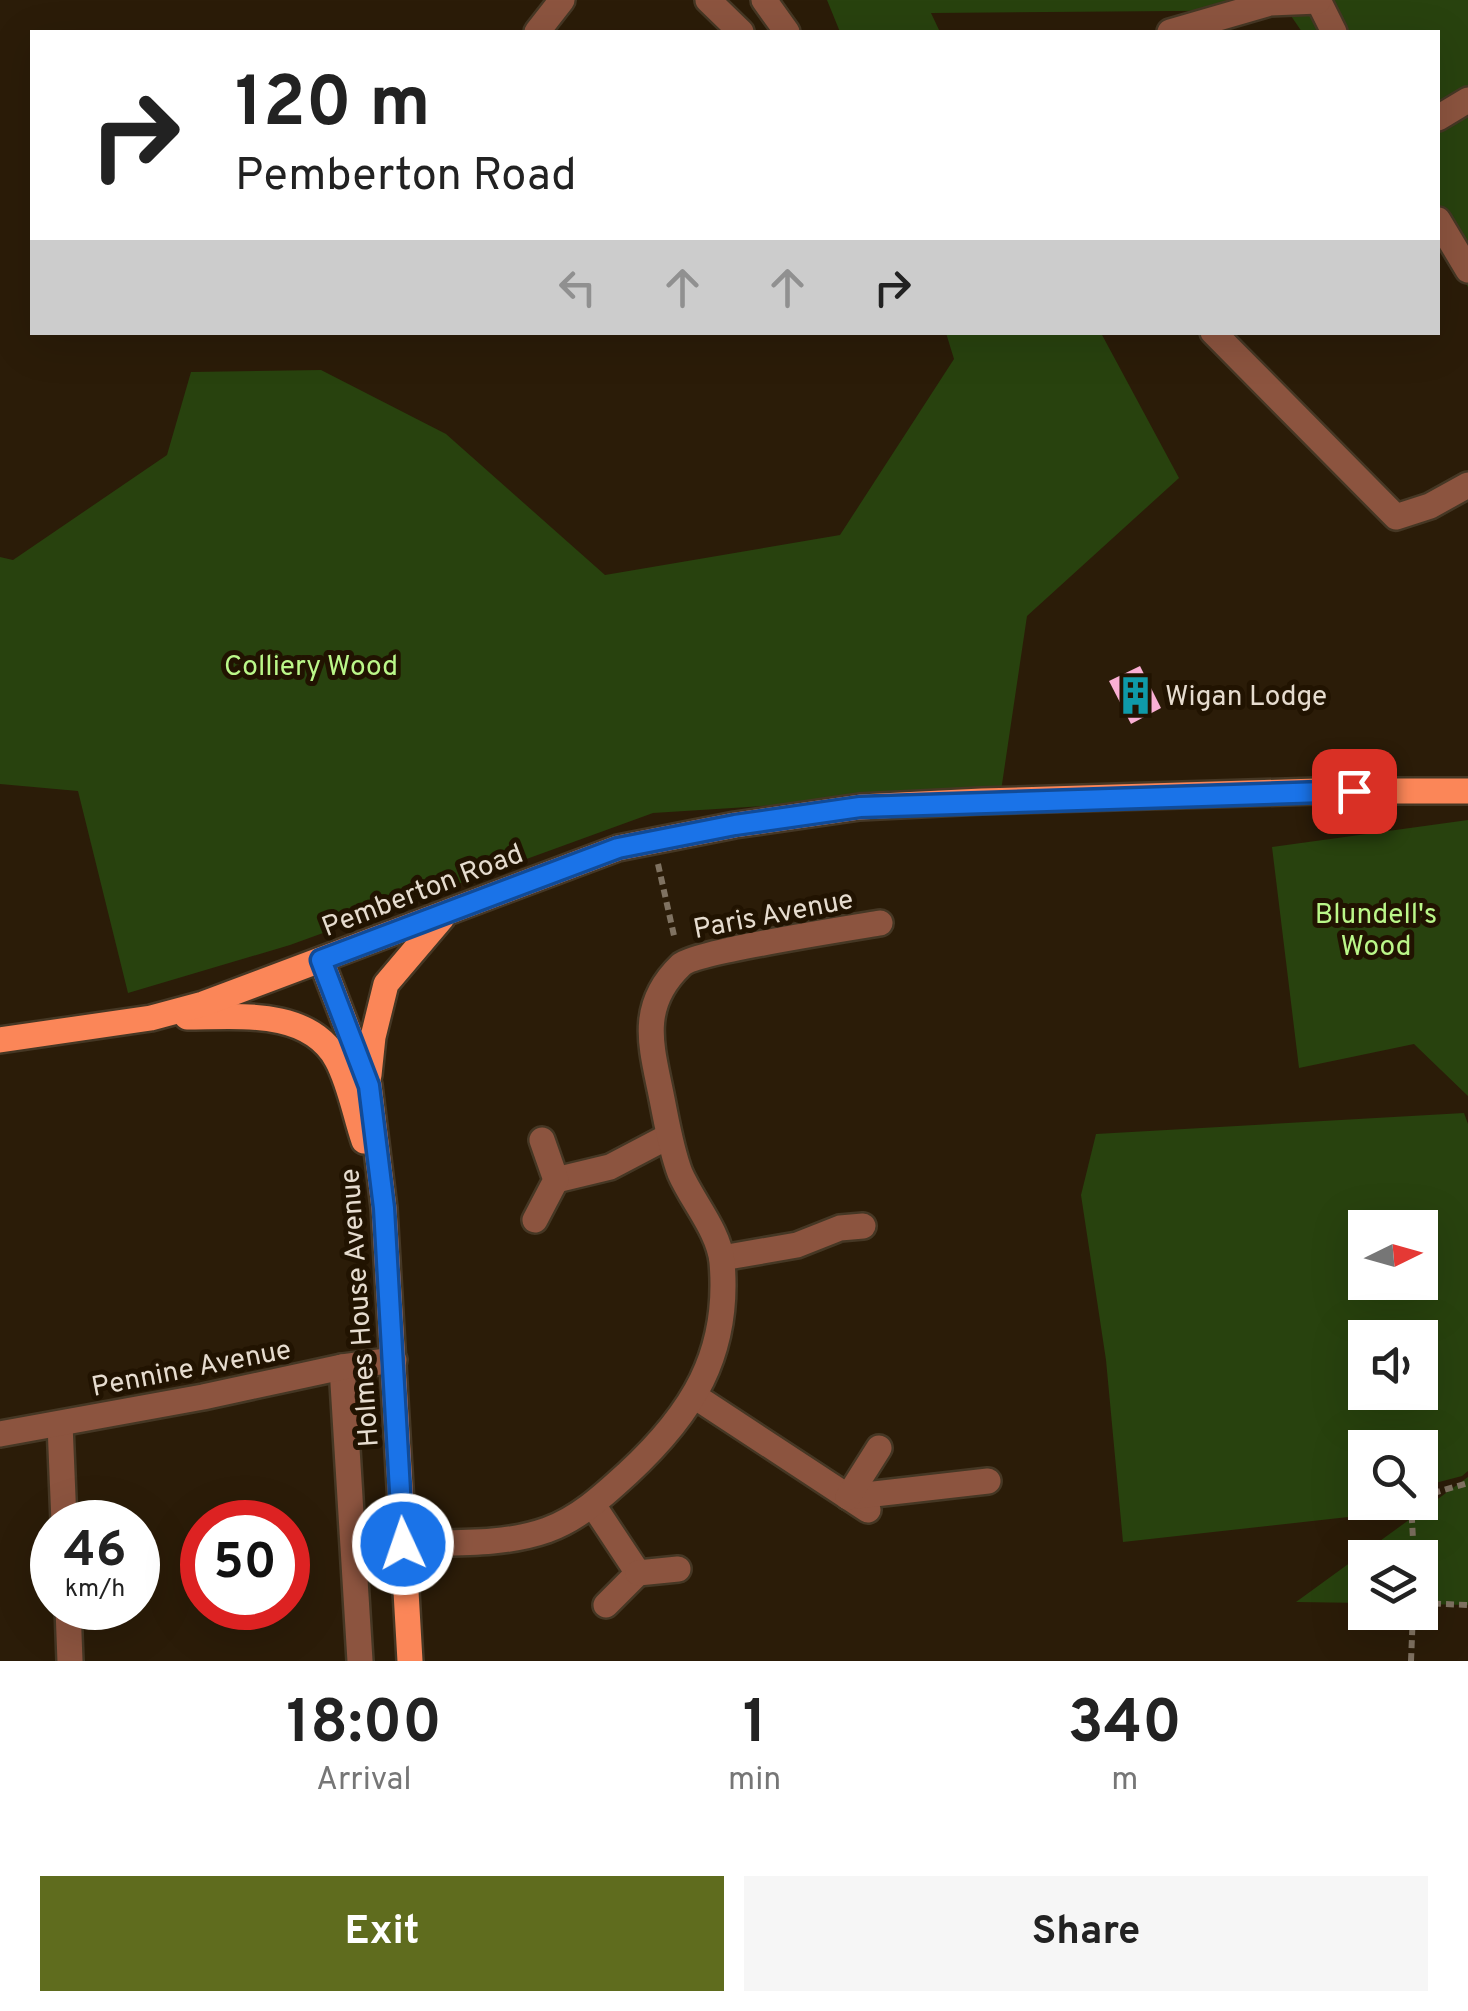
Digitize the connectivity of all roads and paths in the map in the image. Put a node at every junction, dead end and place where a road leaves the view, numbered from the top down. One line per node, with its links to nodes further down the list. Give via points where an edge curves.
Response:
1 (562, 0): 5 (street)
2 (708, 0): 6 (street)
3 (764, 0): 7 (street)
4 (1318, 1): 8 (street, via 1270,2); 9 (street)
5 (539, 30)
6 (739, 30)
7 (786, 30)
8 (1177, 30)
9 (1333, 30)
10 (1468, 100): 11 (street)
11 (1440, 117)
12 (1440, 223): 13 (street)
13 (1468, 270)
14 (1217, 335): 15 (street, via 1396,517)
15 (1468, 486)
16 (1468, 792): 17 (main road, Pemberton Road, via 860,807)
17 (650, 840): 18 (main road, Pemberton Road); 21 (path)
18 (447, 912): 20 (main road, Pemberton Road); 24 (main road, via 386,984)
19 (880, 922): 21 (street, Paris Avenue)
20 (321, 960): 22 (main road, Pemberton Road); 24 (main road, Holmes House Avenue)
21 (680, 966): 25 (street, Paris Avenue, via 657,994 650,1026)
22 (152, 1018): 23 (main road, Pemberton Road); 28 (main road, via 248,1017 313,1034 339,1064)
23 (0, 1040)
24 (369, 1086): 28 (main road, Holmes House Avenue)
25 (668, 1136): 27 (street, via 610,1167); 31 (street, Paris Avenue)
26 (542, 1140): 27 (street)
27 (556, 1180): 29 (street)
28 (384, 1208): 32 (main road, Holmes House Avenue)
29 (535, 1220)
30 (863, 1226): 31 (street)
31 (722, 1258): 34 (street, Paris Avenue, via 722,1311)
32 (394, 1360): 33 (street, Pennine Avenue); 44 (main road, Holmes House Avenue)
33 (342, 1367): 35 (street, Pennine Avenue); 53 (street)
34 (696, 1397): 42 (street); 43 (street, Paris Avenue, via 672,1430)
35 (60, 1424): 36 (street, Pennine Avenue); 41 (street)
36 (0, 1434)
37 (880, 1448): 42 (street)
38 (988, 1480): 42 (street)
39 (1468, 1483): 40 (path)
40 (1438, 1492)
41 (63, 1500)
42 (858, 1504)
43 (593, 1506): 44 (street, Paris Avenue, via 547,1530 502,1540); 46 (street)
44 (403, 1544): 54 (main road, Holmes House Avenue)
45 (678, 1569): 46 (street)
46 (638, 1572): 48 (street)
47 (1438, 1603): 49 (path)
48 (606, 1604)
49 (1468, 1604)
50 (69, 1630): 52 (street)
51 (1412, 1630): 55 (path)
52 (70, 1661)
53 (360, 1661)
54 (410, 1661)
55 (1411, 1661)

